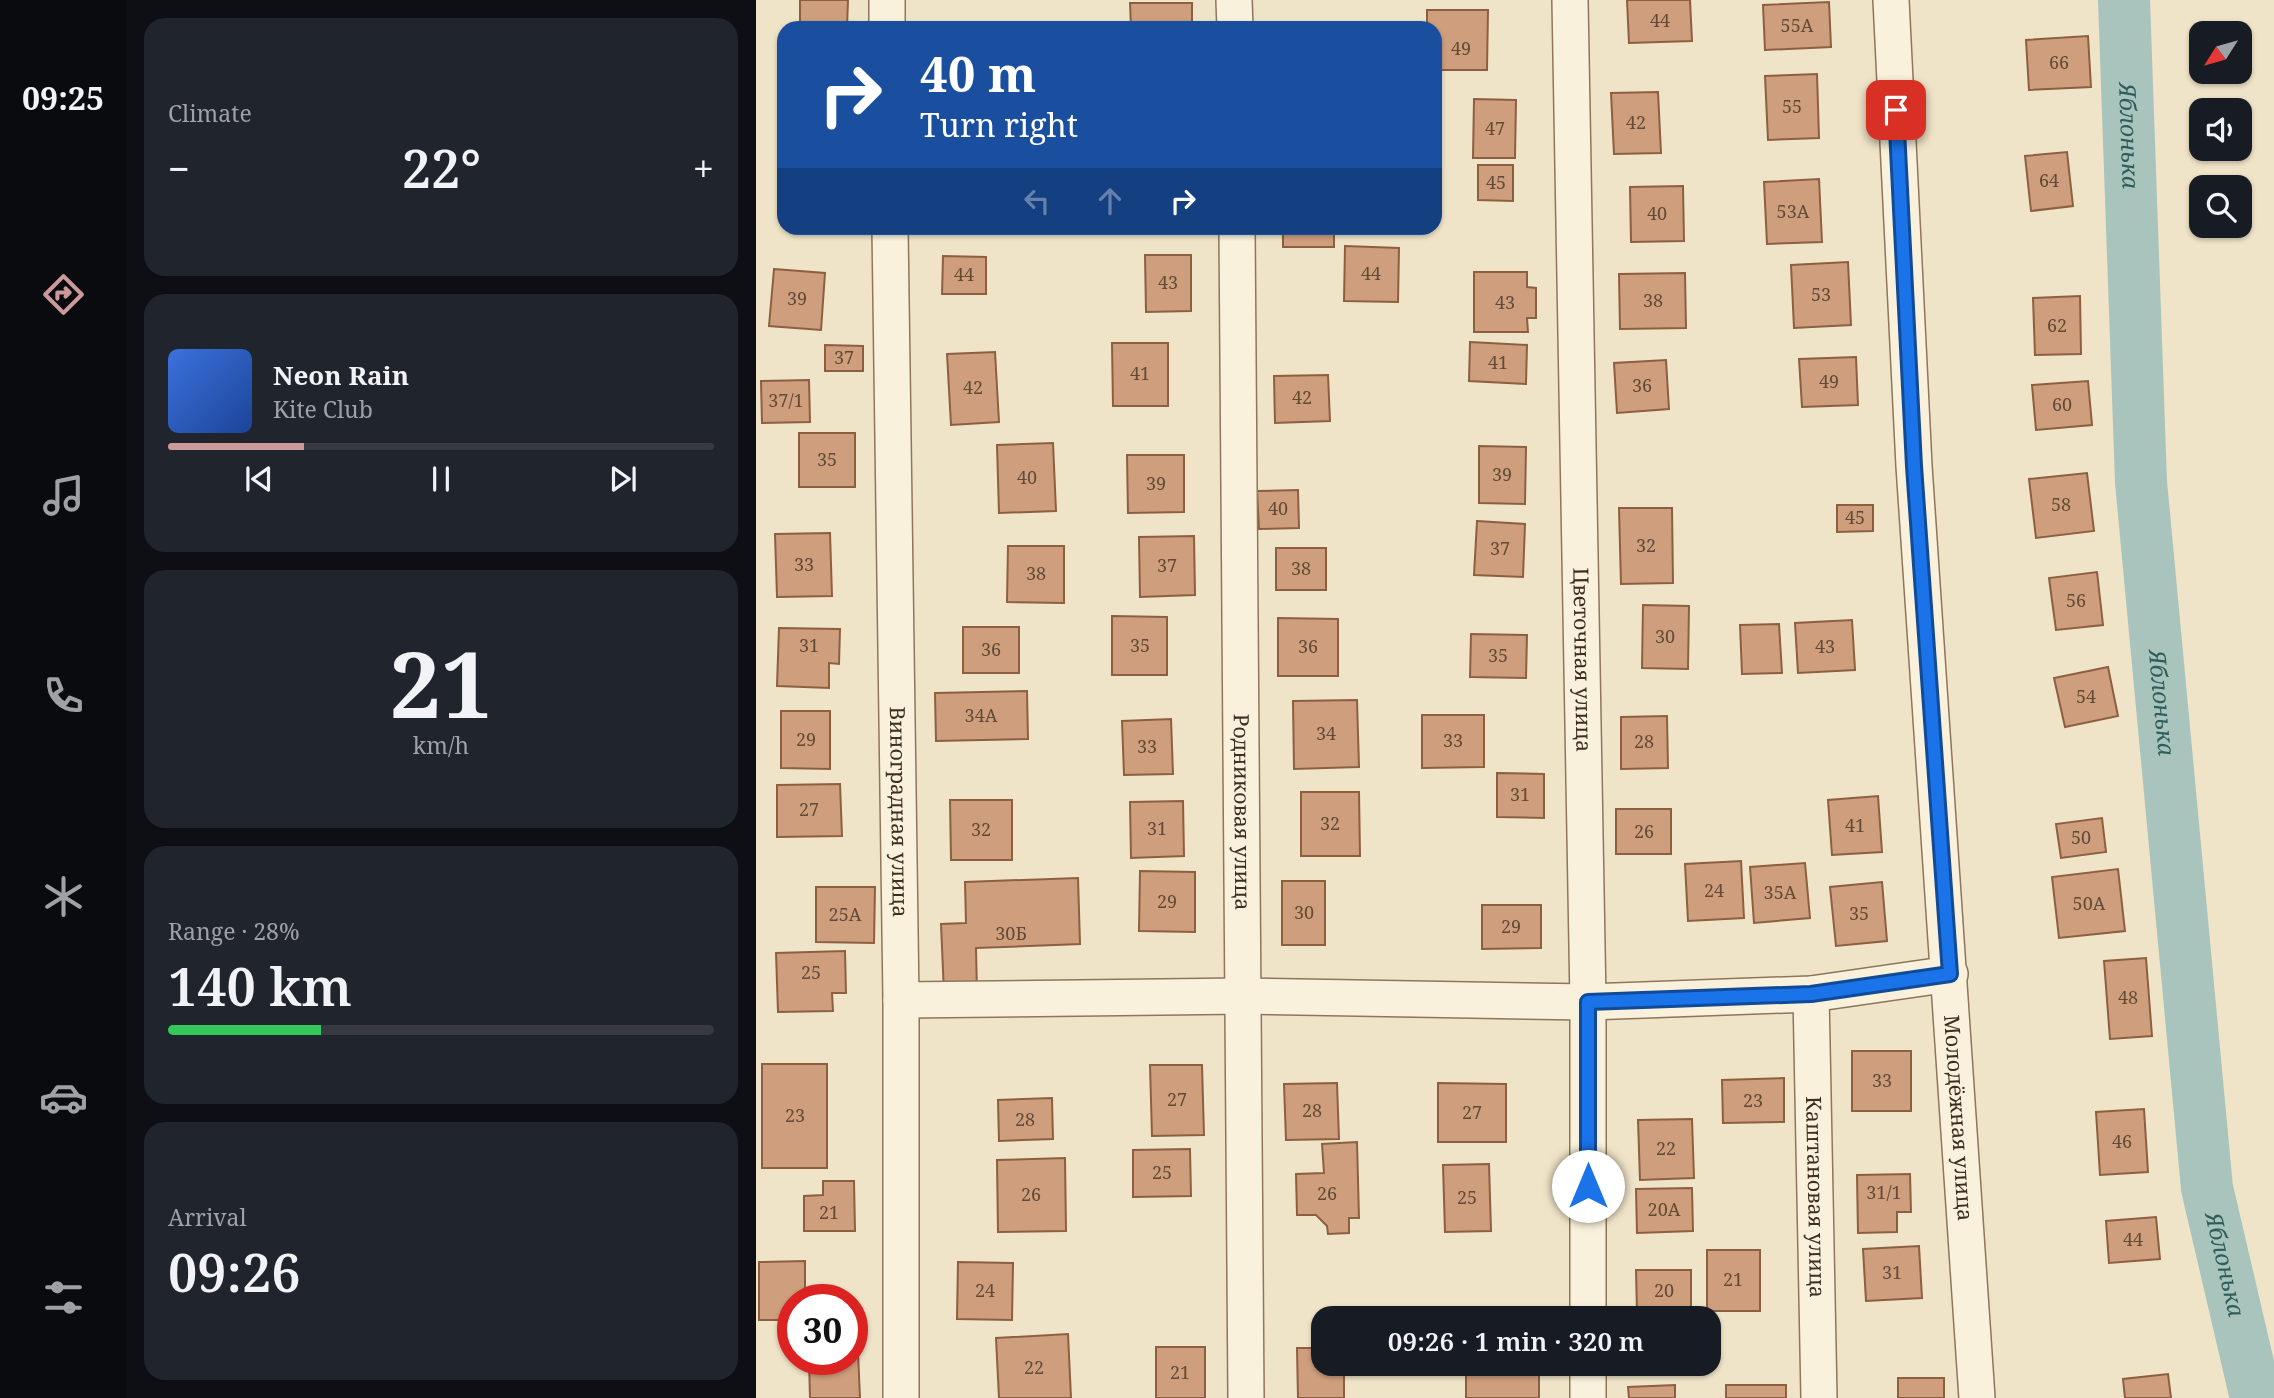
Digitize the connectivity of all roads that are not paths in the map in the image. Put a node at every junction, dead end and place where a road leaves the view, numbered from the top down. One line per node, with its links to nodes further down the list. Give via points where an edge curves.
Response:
1 (887, 0): 5 (street)
2 (1234, 0): 6 (street)
3 (1570, 0): 13 (street, Цветочная улица)
4 (1891, 0): 9 (street, Молодёжная улица, via 1914,466)
5 (887, 21)
6 (1235, 21)
7 (890, 235): 12 (street, Виноградная улица)
8 (1237, 235): 11 (street, Родниковая улица)
9 (1950, 974): 10 (street); 20 (street, Молодёжная улица)
10 (1811, 994): 13 (street); 19 (street, Каштановая улица)
11 (1244, 996): 12 (street); 13 (street); 17 (street, Родниковая улица)
12 (901, 1000): 16 (street, Виноградная улица)
13 (1588, 1002): 14 (street, Цветочная улица)
14 (1588, 1306)
15 (1588, 1376): 18 (street)
16 (901, 1398)
17 (1246, 1398)
18 (1588, 1398)
19 (1819, 1398)
20 (1977, 1398)

